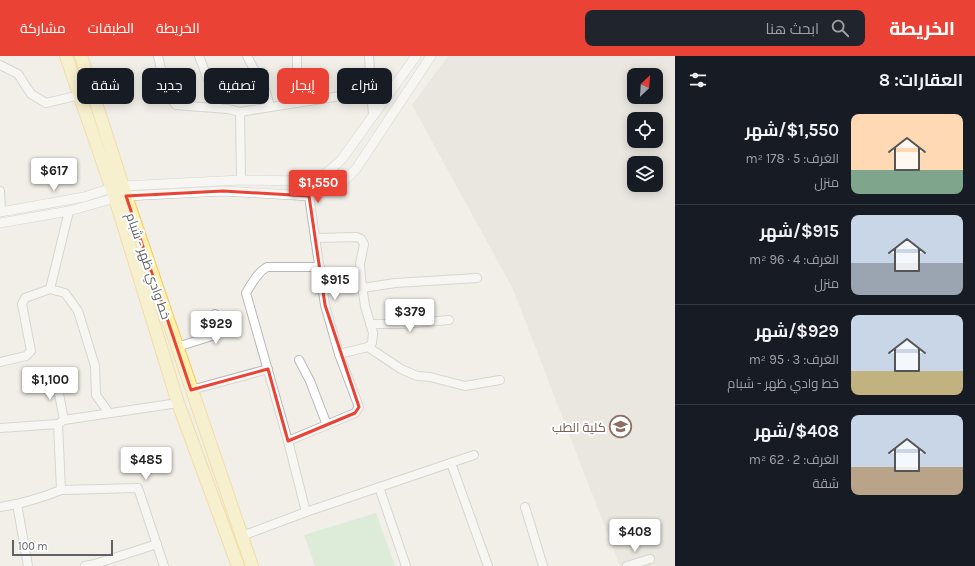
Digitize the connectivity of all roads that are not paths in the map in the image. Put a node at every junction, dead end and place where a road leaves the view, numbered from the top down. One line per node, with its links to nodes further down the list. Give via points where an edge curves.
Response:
1 (66, 56): 13 (main road, خط وادي ظهر - شبام)
2 (81, 56): 24 (main road, خط وادي ظهر - شبام)
3 (158, 56): 19 (street, via 167,95 176,105)
4 (199, 56): 19 (street)
5 (247, 56): 18 (street, via 266,92)
6 (297, 56): 11 (street)
7 (369, 56): 12 (street)
8 (416, 56): 21 (street)
9 (430, 56): 25 (street, via 356,169 340,184)
10 (0, 66): 14 (street, via 18,74 31,94 46,103)
11 (297, 68)
12 (370, 68)
13 (77, 87)
14 (77, 96)
15 (84, 104): 24 (main road, خط وادي ظهر - شبام)
16 (290, 104): 18 (street)
17 (373, 104): 21 (street)
18 (270, 107): 20 (street)
19 (219, 108): 20 (street)
20 (240, 112): 22 (street)
21 (373, 116): 22 (street, via 342,159 318,178 307,181)
22 (241, 180): 24 (street)
23 (0, 191): 27 (street)
24 (119, 192): 25 (street, via 223,191); 26 (street); 27 (street); 37 (main road, خط وادي ظهر - شبام); 46 (main road, خط وادي ظهر - شبام)
25 (309, 196): 29 (street)
26 (69, 211): 28 (street); 33 (street)
27 (1, 212)
28 (0, 223)
29 (315, 238): 30 (street); 32 (street, via 361,239 364,244 360,264)
30 (320, 267): 39 (street, via 325,305); 42 (street, via 267,267 262,270 246,293)
31 (477, 278): 32 (street, via 395,283)
32 (363, 288): 36 (street)
33 (50, 289): 41 (street, via 25,298 22,304 31,351 26,356); 47 (street, via 65,293 78,311 95,366 96,395)
34 (215, 314): 37 (street, via 218,329 212,336)
35 (449, 320): 36 (street)
36 (370, 324): 38 (street, via 373,333 372,343)
37 (177, 347): 45 (main road, خط وادي ظهر - شبام)
38 (368, 347): 39 (street); 44 (street, via 401,369 418,376 430,376 465,386)
39 (339, 354): 49 (street, via 359,407 356,413)
40 (299, 360): 49 (street)
41 (0, 362)
42 (268, 369): 45 (street); 51 (street)
43 (56, 378): 48 (street)
44 (500, 380)
45 (191, 390): 60 (main road, خط وادي ظهر - شبام)
46 (178, 403): 47 (street); 67 (main road, خط وادي ظهر - شبام)
47 (109, 413): 48 (street)
48 (61, 422): 50 (street); 55 (street)
49 (327, 425): 51 (street)
50 (0, 428)
51 (288, 442): 59 (street)
52 (474, 455): 53 (street)
53 (451, 463): 54 (street); 70 (street)
54 (379, 487): 59 (street); 69 (street)
55 (61, 490): 56 (street); 61 (street, via 138,488)
56 (17, 504): 57 (street); 64 (street)
57 (0, 507)
58 (525, 507): 71 (street)
59 (306, 512): 60 (street)
60 (242, 536): 68 (main road, خط وادي ظهر - شبام)
61 (157, 544): 63 (street); 66 (street)
62 (650, 560): 72 (street)
63 (99, 564): 65 (street)
64 (28, 566)
65 (85, 566)
66 (164, 566)
67 (238, 566)
68 (252, 566)
69 (406, 566)
70 (488, 566)
71 (543, 566)
72 (627, 566)

